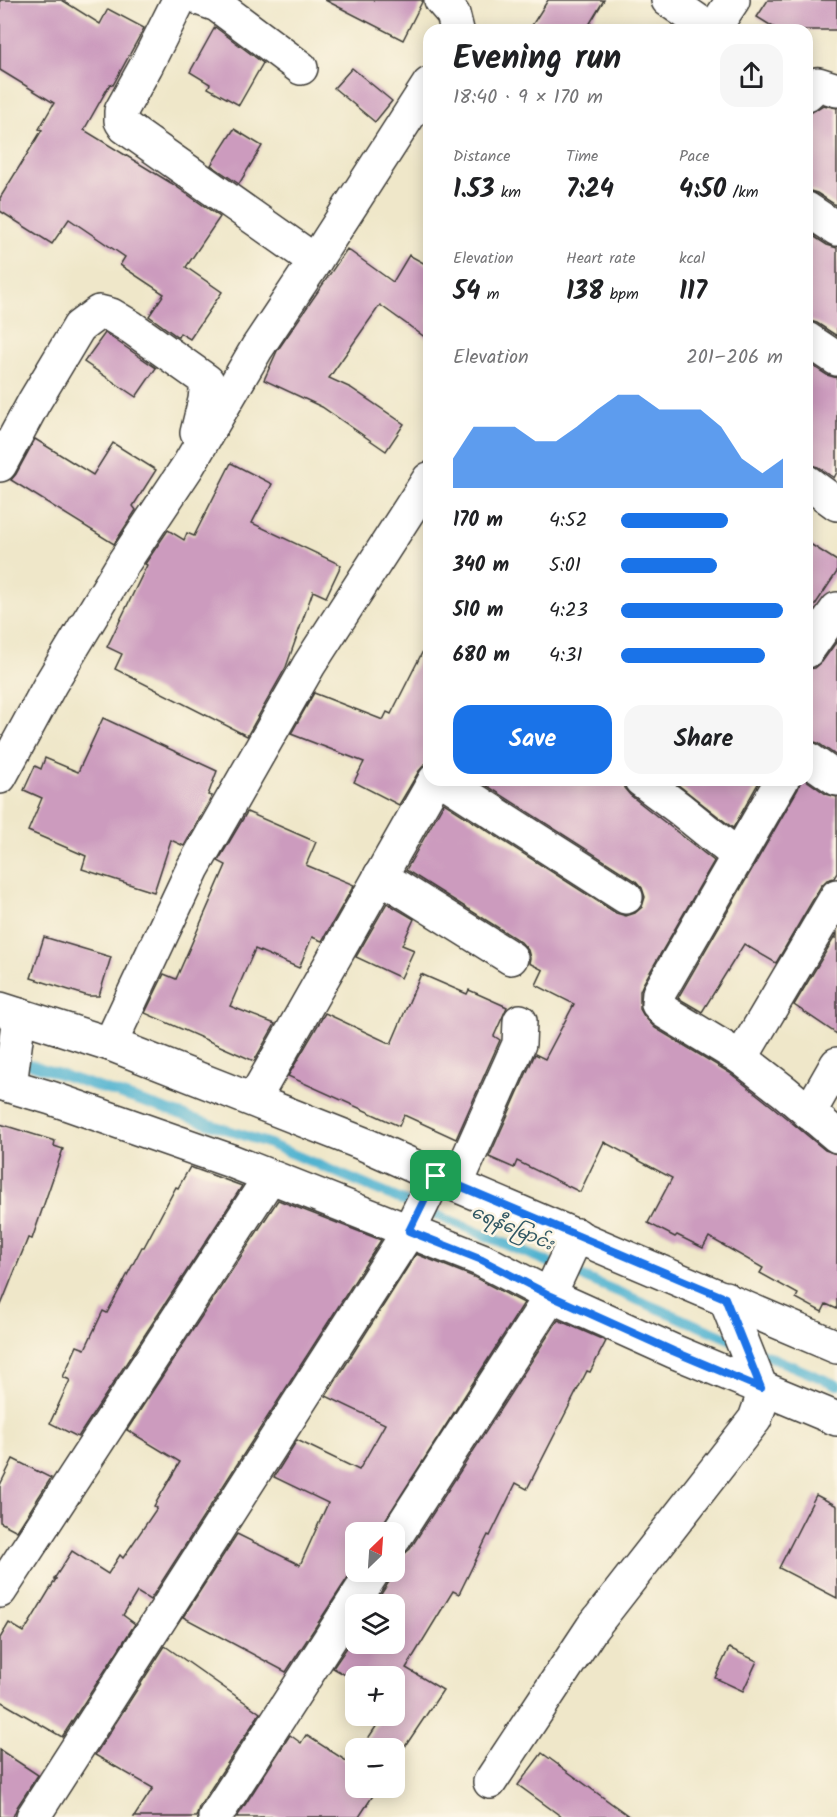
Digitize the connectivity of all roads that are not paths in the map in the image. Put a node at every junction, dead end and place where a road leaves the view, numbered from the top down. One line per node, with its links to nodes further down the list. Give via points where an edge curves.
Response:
1 (179, 0): 15 (street, via 121,111 121,121)
2 (203, 0): 9 (street, via 217,5)
3 (441, 0): 6 (street, via 453,14)
4 (668, 0): 7 (street)
5 (733, 0): 8 (street)
6 (456, 24)
7 (703, 24)
8 (716, 24)
9 (300, 68)
10 (813, 89): 11 (street, via 818,84)
11 (837, 90)
12 (423, 93): 15 (street)
13 (813, 213): 14 (street)
14 (837, 229)
15 (315, 261): 19 (street, via 257,348)
16 (813, 343): 17 (street)
17 (837, 359)
18 (0, 465): 19 (street, via 79,327 99,312 131,327 207,381)
19 (188, 466): 26 (street, via 124,562)
20 (813, 486): 22 (street)
21 (423, 488): 39 (street, via 309,665 194,868)
22 (837, 504)
23 (827, 616): 24 (street)
24 (813, 640)
25 (813, 762): 27 (street)
26 (0, 777)
27 (837, 779)
28 (432, 786): 33 (street)
29 (452, 786): 35 (street)
30 (649, 786): 32 (street)
31 (779, 786): 32 (street)
32 (738, 856): 40 (street, via 659,993 658,1004)
33 (380, 876): 36 (street); 43 (street)
34 (837, 896): 40 (street)
35 (626, 897)
36 (511, 958)
37 (12, 1017): 39 (street); 42 (street)
38 (520, 1021): 47 (street, via 519,1044)
39 (110, 1044): 43 (street)
40 (741, 1058): 44 (street)
41 (837, 1064): 44 (street)
42 (8, 1082): 46 (street)
43 (254, 1099): 47 (street)
44 (809, 1113): 45 (street)
45 (837, 1136)
46 (270, 1177): 48 (street); 57 (street)
47 (442, 1181): 48 (street); 49 (street)
48 (411, 1228): 50 (street); 59 (street)
49 (575, 1241): 50 (street); 51 (street)
50 (552, 1291): 53 (street, via 673,1351); 55 (street)
51 (727, 1303): 52 (street); 53 (street)
52 (837, 1347)
53 (758, 1381): 54 (street); 58 (street, via 761,1402 755,1419 592,1629)
54 (837, 1419)
55 (405, 1522)
56 (367, 1582): 60 (street)
57 (0, 1591)
58 (490, 1782)
59 (33, 1817)
60 (215, 1817)

